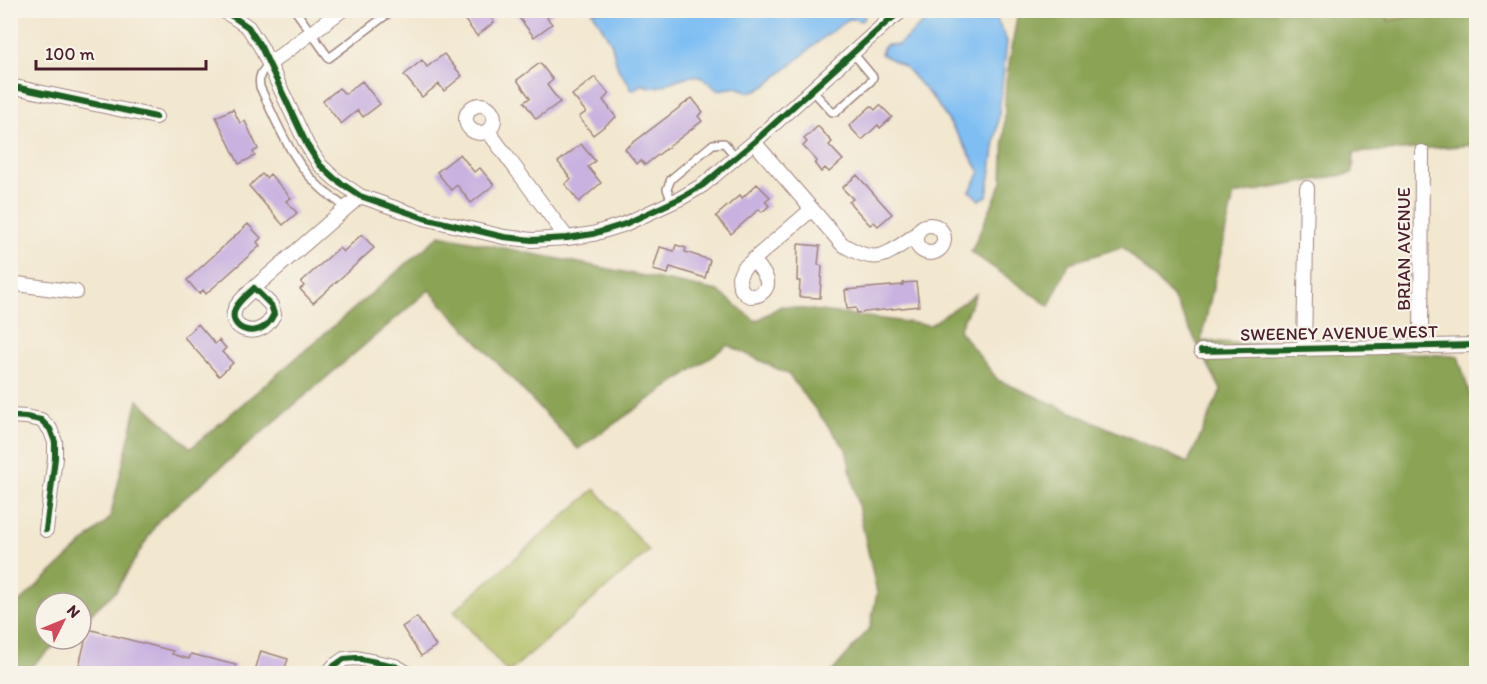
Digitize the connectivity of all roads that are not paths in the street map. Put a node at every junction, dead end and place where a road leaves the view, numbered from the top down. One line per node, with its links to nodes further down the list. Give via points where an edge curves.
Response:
1 (222, 10): 8 (street, via 248,27)
2 (295, 10): 6 (lane)
3 (342, 10): 6 (street)
4 (393, 10): 6 (lane, via 329,58)
5 (903, 10): 7 (street)
6 (310, 33): 8 (street)
7 (853, 53): 10 (street); 10 (lane, via 873,77 871,81 836,112)
8 (269, 64): 17 (street, via 320,165); 19 (lane, via 262,72 260,87 291,149 322,190)
9 (10, 86): 11 (street)
10 (812, 90): 13 (street)
11 (156, 117)
12 (488, 131): 22 (street)
13 (754, 142): 15 (street); 20 (street)
14 (1422, 152): 28 (street, BRIAN AVENUE)
15 (736, 157): 18 (street, via 703,184); 18 (lane, via 724,143 713,144 671,179 666,189)
16 (1307, 188): 29 (street)
17 (360, 196): 19 (street); 22 (street, via 424,218 504,237)
18 (672, 202): 22 (street, via 625,224)
19 (346, 208): 25 (street)
20 (811, 210): 21 (street, via 842,244 869,257 883,256); 23 (street)
21 (917, 234)
22 (567, 238)
23 (753, 260)
24 (10, 283): 26 (street)
25 (254, 288)
26 (76, 292)
27 (1476, 345): 28 (street, SWEENEY AVENUE WEST)
28 (1421, 346): 29 (street, SWEENEY AVENUE WEST)
29 (1304, 349): 30 (street, SWEENEY AVENUE WEST)
30 (1201, 351)
31 (10, 416): 32 (street, via 41,420 55,442)
32 (46, 530)
33 (327, 674): 34 (street, via 344,659 356,658 395,666)
34 (409, 674)

